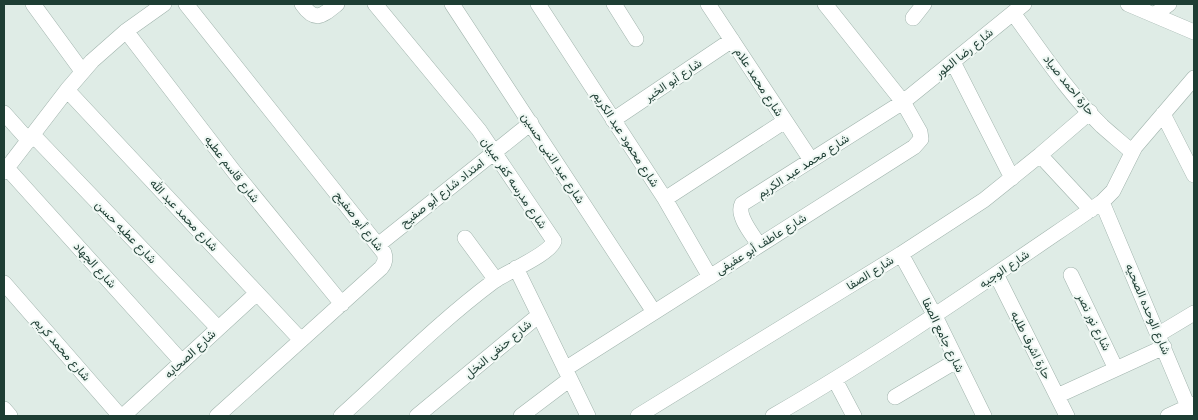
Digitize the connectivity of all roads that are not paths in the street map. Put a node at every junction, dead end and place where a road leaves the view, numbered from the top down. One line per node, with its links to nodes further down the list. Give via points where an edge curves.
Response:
1 (33, 4): 24 (street)
2 (186, 4): 45 (street, شارع أبو صفيح)
3 (302, 4): 4 (street, via 308,13 316,16)
4 (337, 4)
5 (394, 4): 15 (street)
6 (452, 4): 33 (street, شارع عبد النبى حسين)
7 (538, 4): 31 (street, شارع محمود عبد الكريم)
8 (614, 4): 21 (street)
9 (825, 4): 27 (street)
10 (924, 4): 18 (street)
11 (1128, 4): 17 (street)
12 (1169, 4): 17 (street)
13 (154, 6): 19 (street)
14 (715, 7): 22 (street, شارع محمد علام)
15 (378, 8): 35 (street, شارع مدرسه كفر عبيان)
16 (1018, 8): 23 (street, شارع رضا الطور); 28 (street, حارة احمد صياد, via 1068,86)
17 (1154, 15): 20 (street)
18 (913, 18)
19 (126, 31): 24 (street); 55 (street, شارع قاسم عطيه, via 235,173)
20 (1194, 32)
21 (636, 39)
22 (732, 40): 31 (street, شارع أبو الخير); 32 (street, شارع محمد علام)
23 (953, 62): 27 (street, شارع رضا الطور); 41 (street)
24 (82, 71): 26 (street)
25 (1193, 85): 30 (street, شارع الوجيه)
26 (67, 90): 34 (street); 54 (street, شارع محمد عبد الله)
27 (903, 102): 38 (street, شارع محمد عبد الكريم); 46 (street, شارع عاطف أبو عفيفى, via 920,132 921,139 914,147)
28 (1090, 112): 36 (street, حارة احمد صياد); 37 (street, شارع الصفا)
29 (4, 113): 34 (street, شارع عطيه حسن)
30 (1163, 114): 36 (street, شارع الوجيه); 40 (street)
31 (613, 120): 42 (street, شارع محمود عبد الكريم)
32 (785, 121): 38 (street, شارع محمد علام); 42 (street)
33 (530, 124): 35 (street, امتداد شارع أبو صفيح); 56 (street, شارع عبد النبى حسين)
34 (31, 138): 39 (street); 60 (street, شارع عطيه حسن)
35 (494, 152): 45 (street, امتداد شارع أبو صفيح); 48 (street, شارع مدرسه كفر عبيان, via 554,241 548,250)
36 (1132, 152): 43 (street, شارع الوجيه, via 1113,191)
37 (1040, 156): 41 (street, شارع الصفا); 43 (street)
38 (811, 160): 46 (street, شارع محمد عبد الكريم, via 742,204 741,214)
39 (6, 170): 64 (street, شارع الجهاد)
40 (1194, 175)
41 (1012, 178): 47 (street, شارع الصفا)
42 (665, 199): 51 (street, شارع محمود عبد الكريم)
43 (1096, 206): 49 (street, شارع الوجيه); 62 (street, شارع الوحده الصحيه)
44 (465, 238): 52 (street)
45 (378, 245): 55 (street, شارع أبو صفيح, via 384,253 383,265)
46 (759, 245): 51 (street, شارع عاطف أبو عفيفى)
47 (901, 254): 59 (street, شارع جامع الصفا); 79 (street, شارع الصفا)
48 (516, 268): 52 (street, شارع مدرسه كفر عبيان); 58 (street)
49 (996, 274): 59 (street, شارع الوجيه); 68 (street, حارة اشرف طلبه)
50 (1071, 275): 65 (street, شارع نور نصر)
51 (710, 277): 56 (street, شارع عاطف أبو عفيفى)
52 (496, 280): 76 (street, شارع مدرسه كفر عبيان, via 456,311)
53 (4, 283): 74 (street, شارع محمد كريم)
54 (257, 292): 60 (street, شارع الصحابه); 61 (street, شارع محمد عبد الله)
55 (342, 304): 61 (street, شارع أبو صفيح)
56 (654, 312): 66 (street, شارع عاطف أبو عفيفى)
57 (1194, 313): 62 (street)
58 (539, 315): 66 (street, شارع حنفى النخل); 77 (street, شارع حنفى النخل)
59 (935, 316): 63 (street, شارع جامع الصفا); 67 (street, شارع الوجيه)
60 (218, 328): 64 (street, شارع الصحابه)
61 (301, 340): 75 (street, شارع أبو صفيح)
62 (1161, 340): 65 (street); 71 (street, شارع الوحده الصحيه)
63 (956, 361): 69 (street); 82 (street, شارع جامع الصفا)
64 (182, 362): 74 (street, شارع الصحابه)
65 (1116, 369): 68 (street)
66 (567, 374): 72 (street, شارع عاطف أبو عفيفى); 78 (street, شارع حنفى النخل)
67 (835, 380): 80 (street, شارع الوجيه); 81 (street)
68 (1057, 396): 83 (street, حارة اشرف طلبه)
69 (895, 398)
70 (4, 409): 73 (street)
71 (1192, 409): 84 (street)
72 (527, 414)
73 (10, 416)
74 (122, 416)
75 (217, 416)
76 (341, 416)
77 (417, 416)
78 (588, 416)
79 (638, 416)
80 (773, 416)
81 (854, 416)
82 (984, 416)
83 (1067, 416)
84 (1168, 416)

